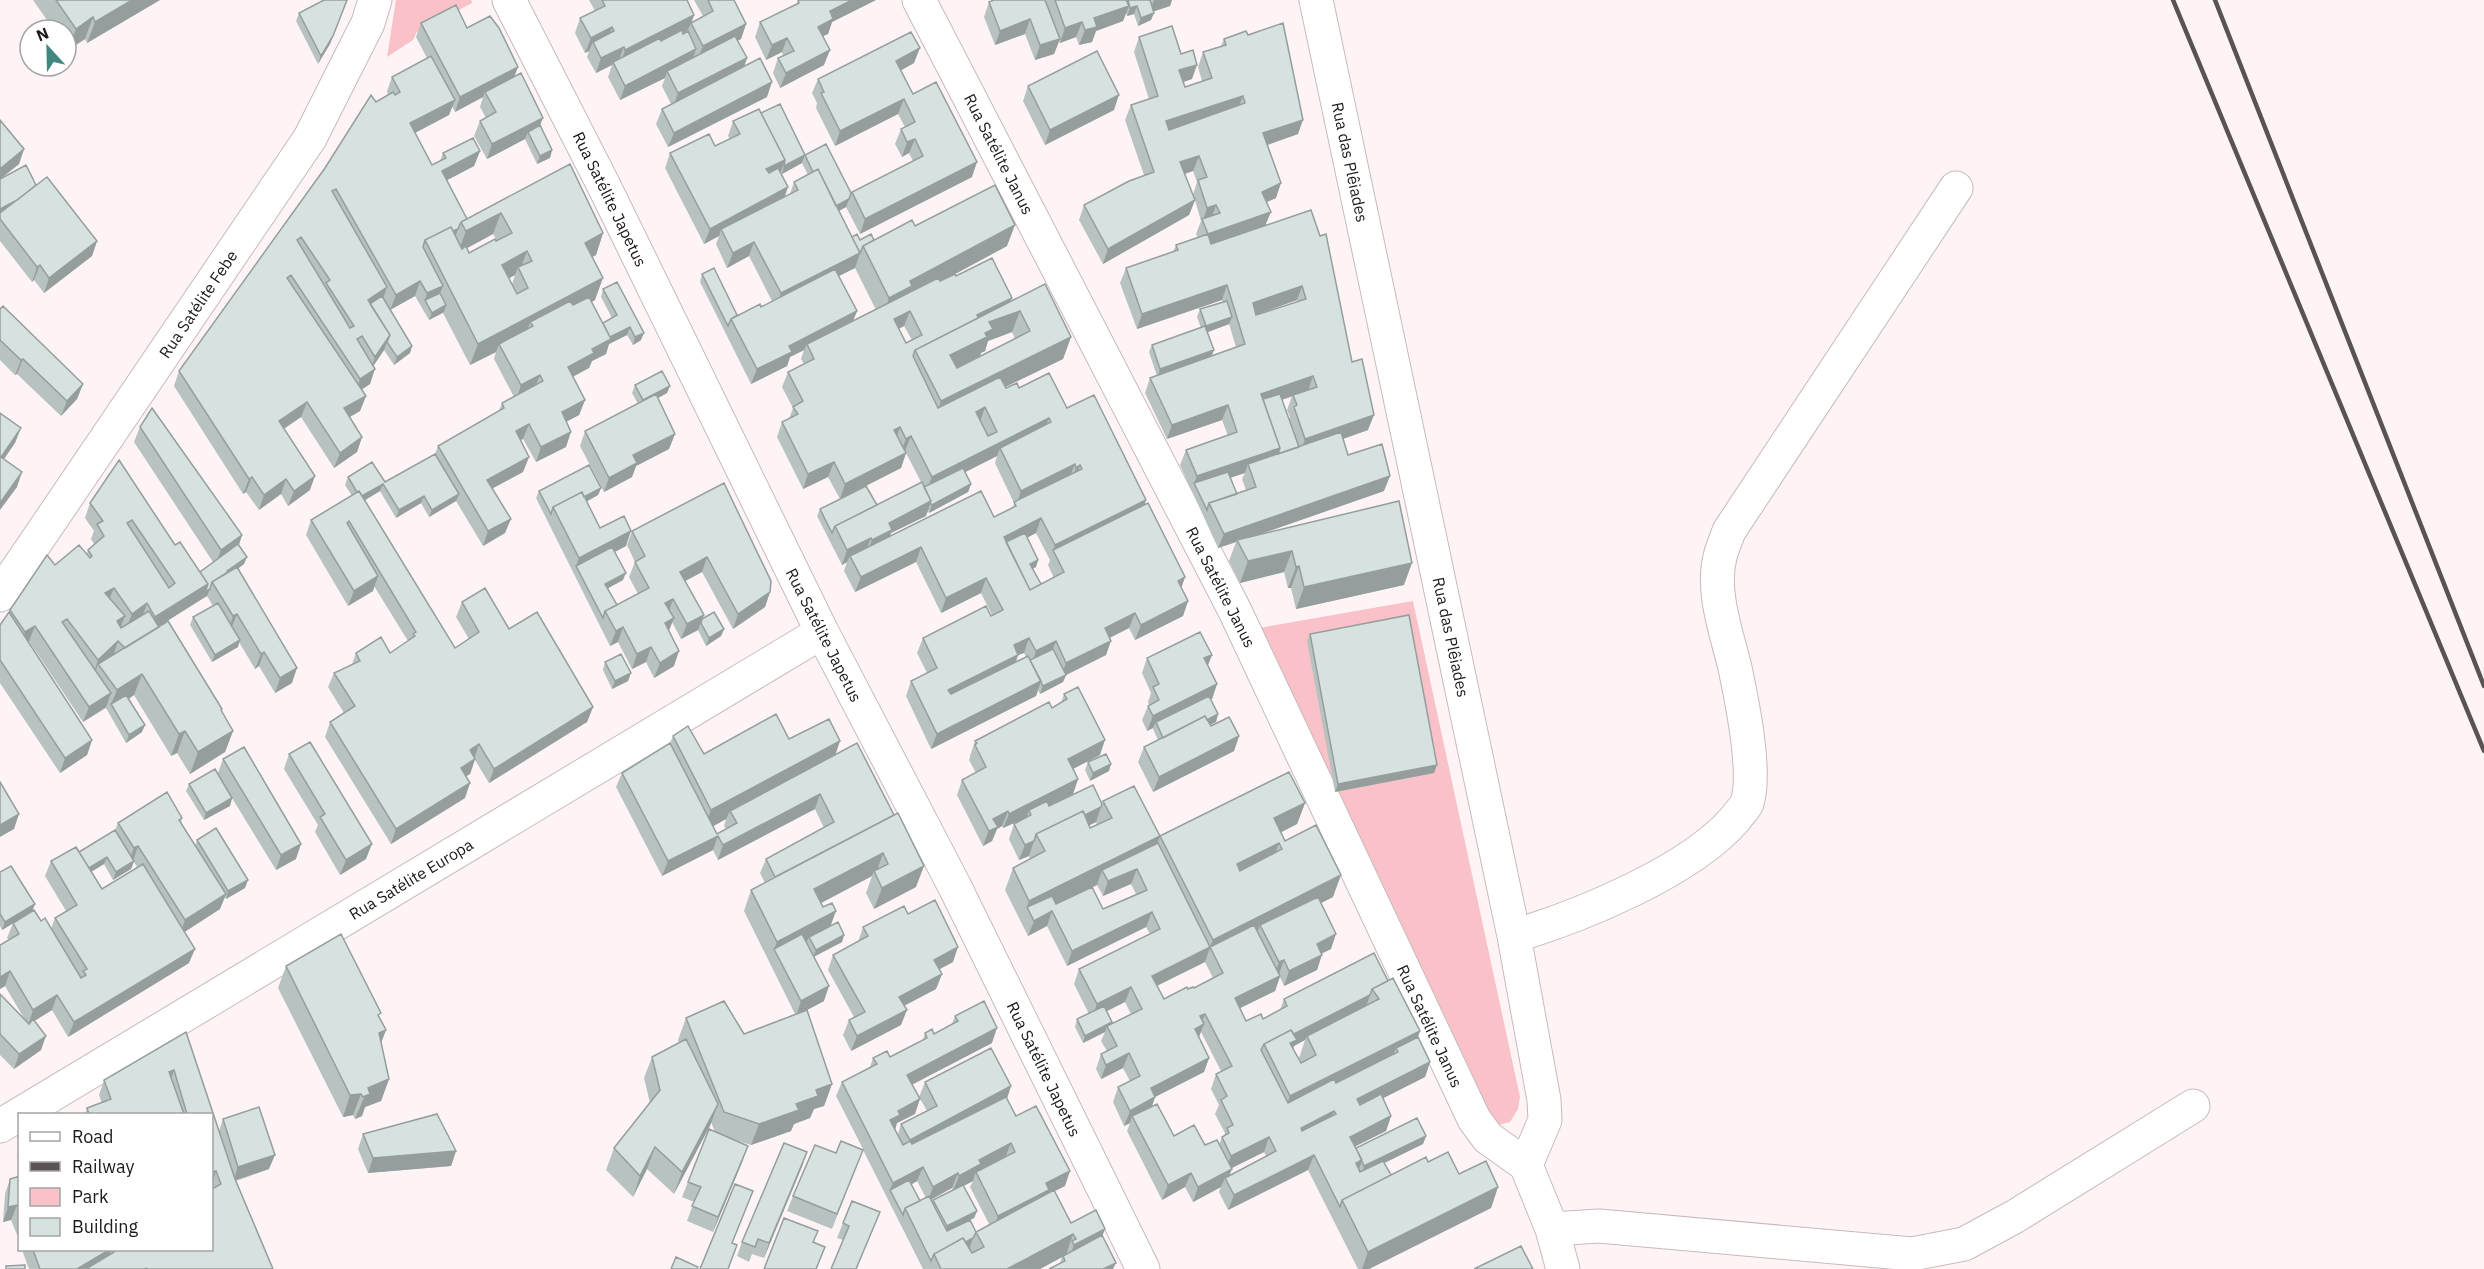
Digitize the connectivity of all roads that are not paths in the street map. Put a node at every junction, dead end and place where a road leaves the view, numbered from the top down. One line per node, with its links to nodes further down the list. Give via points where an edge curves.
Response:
1 (375, 0): 6 (street, Rua Satélite Febe, via 368,23 310,138)
2 (509, 0): 7 (street, Rua Satélite Japetus)
3 (919, 0): 13 (street, Rua Satélite Janus, via 1235,611 1474,1119 1488,1138)
4 (1316, 0): 8 (street, Rua das Plêiades)
5 (1956, 188): 8 (street, via 1729,531 1719,558 1718,590 1736,674 1750,775 1746,805 1706,846 1650,881 1556,923)
6 (0, 595)
7 (822, 632): 10 (street, Rua Satélite Europa); 15 (street, Rua Satélite Japetus, via 955,888)
8 (1514, 936): 13 (street, Rua das Plêiades, via 1544,1100 1545,1120)
9 (2193, 1106): 14 (street, via 1964,1244 1912,1254 1599,1226)
10 (22, 1113)
11 (18, 1115): 12 (street, Rua Satélite Europa)
12 (0, 1126)
13 (1526, 1165): 14 (street)
14 (1552, 1229): 16 (street)
15 (1143, 1269)
16 (1563, 1269)

